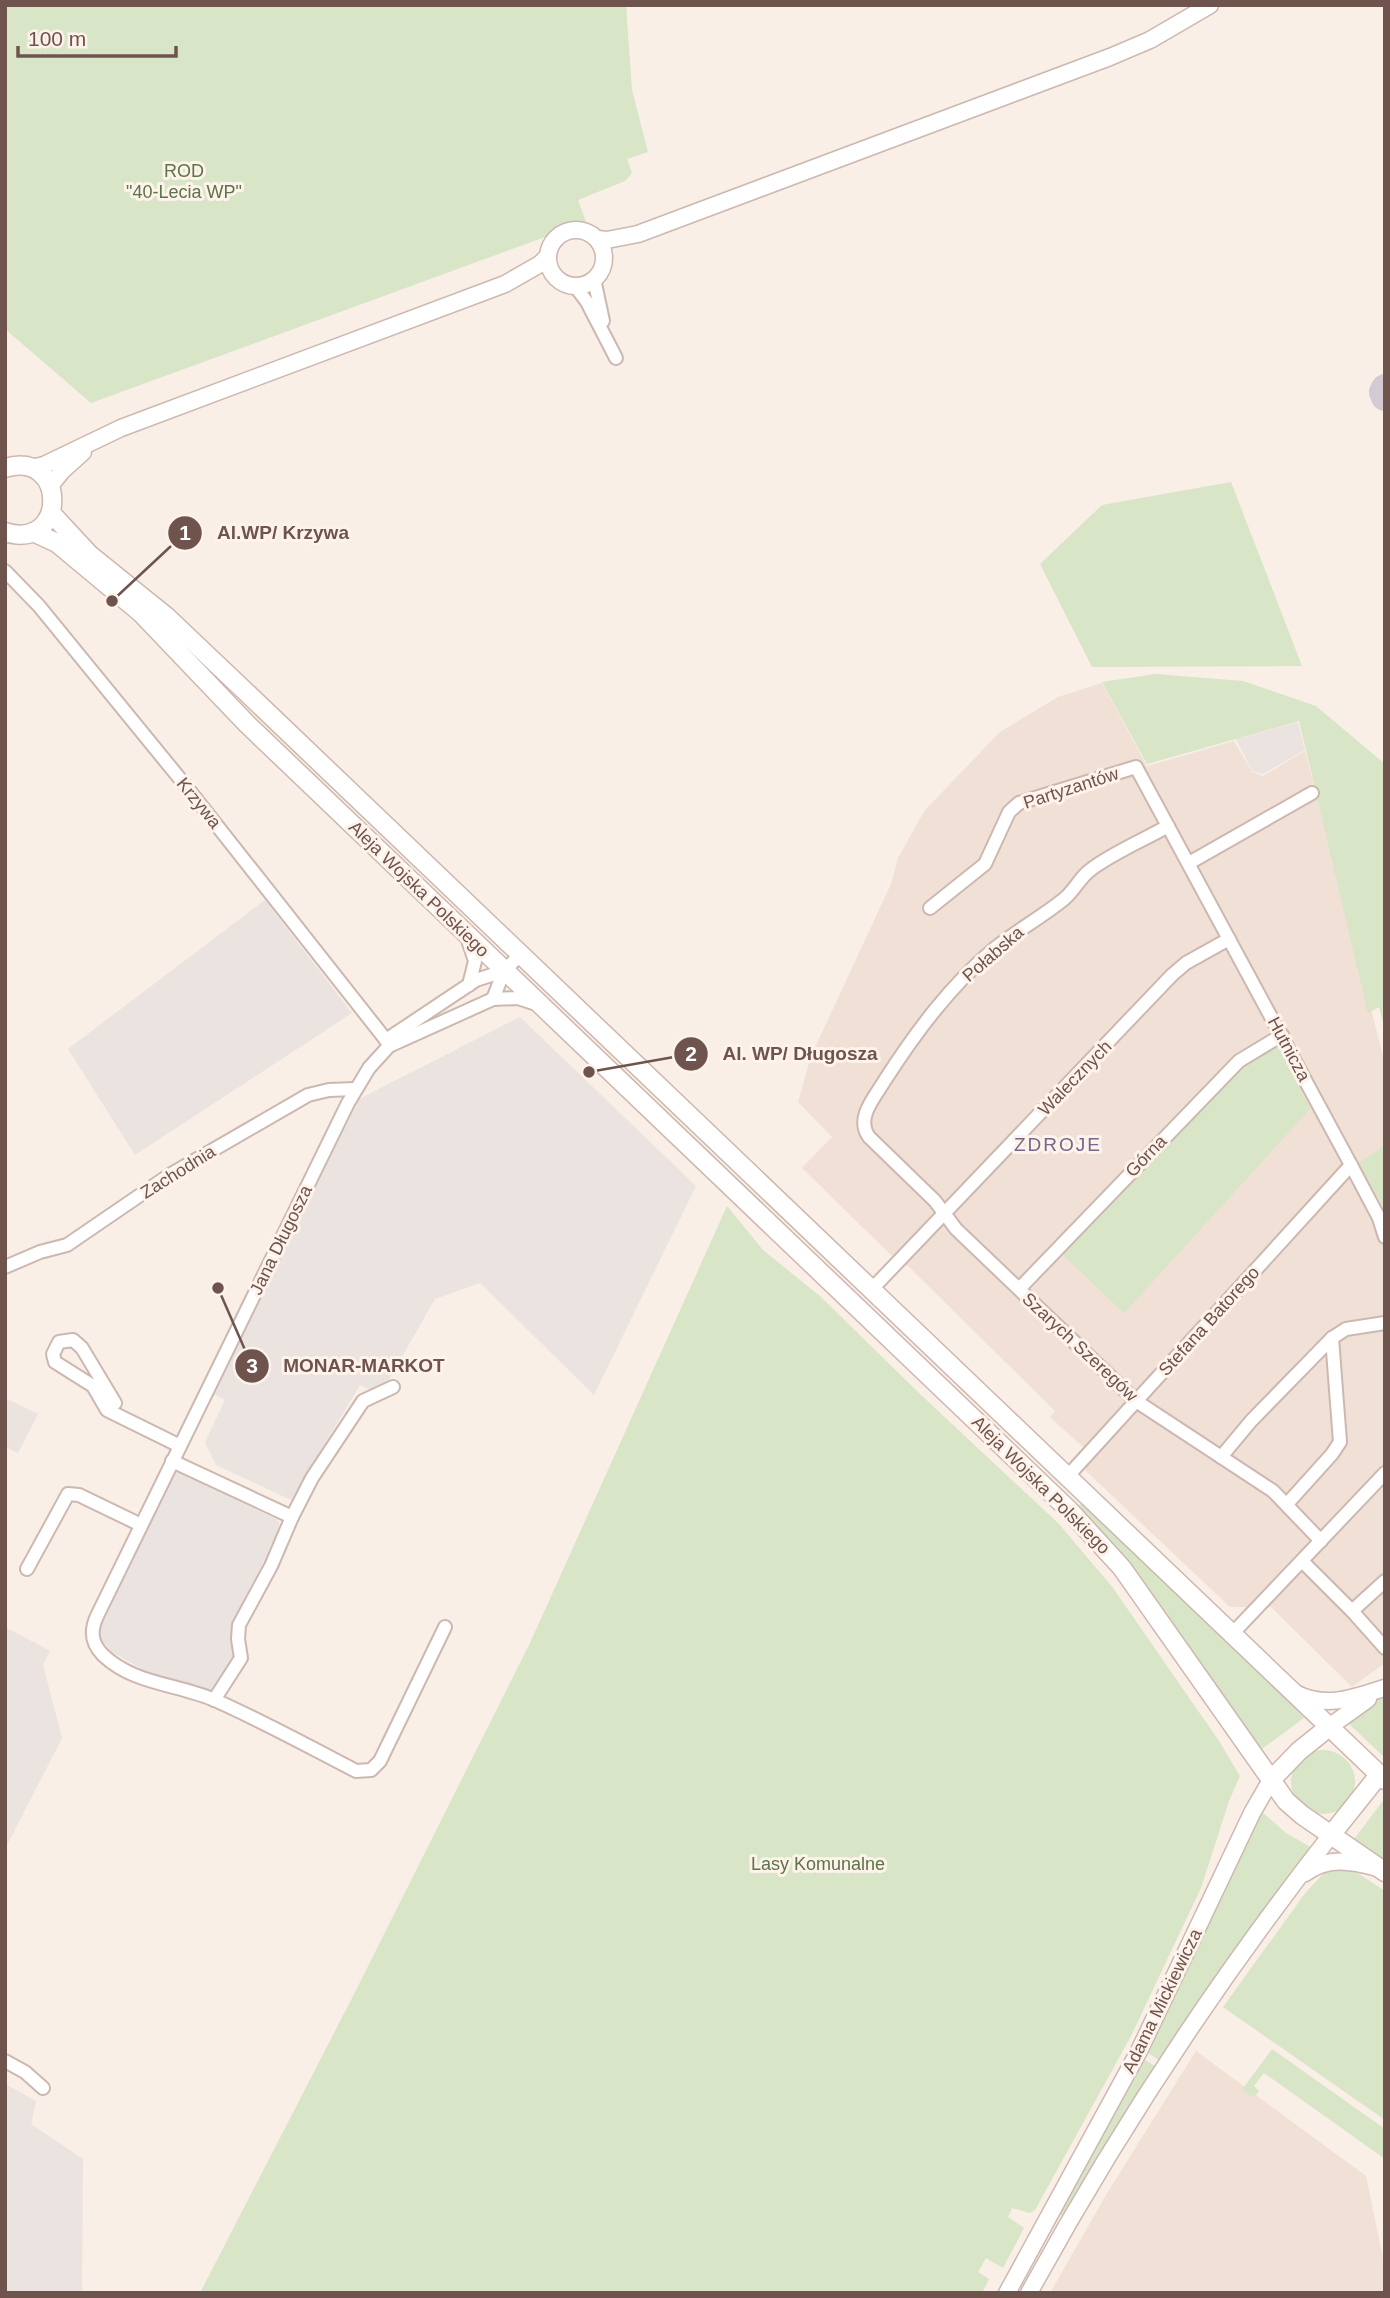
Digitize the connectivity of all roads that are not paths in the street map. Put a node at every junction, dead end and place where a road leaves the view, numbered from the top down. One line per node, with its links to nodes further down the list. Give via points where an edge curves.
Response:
1 (1210, 5): 2 (street, via 1150,40)
2 (638, 234): 3 (street); 5 (street)
3 (597, 239): 4 (street, via 583,230 570,230 554,240); 5 (street)
4 (548, 256): 6 (street); 8 (street)
5 (604, 257): 7 (street, via 603,268)
6 (556, 278): 8 (street); 9 (street)
7 (594, 279): 9 (street); 10 (street)
8 (505, 284): 12 (street)
9 (575, 286): 10 (street)
10 (606, 335): 11 (street)
11 (616, 358)
12 (95, 441): 14 (street); 15 (street)
13 (8, 466): 14 (main road)
14 (31, 468): 15 (main road)
15 (50, 486): 16 (main road)
16 (51, 513): 18 (main road); 23 (main road, Aleja Wojska Polskiego, via 90,555 167,617)
17 (5, 532): 18 (main road)
18 (33, 532): 24 (main road, Aleja Wojska Polskiego, via 57,543 141,613 217,695)
19 (5, 571): 35 (street, Krzywa, via 185,785)
20 (1136, 766): 22 (street, Hutnicza); 26 (street, Partyzantów, via 1019,803 1009,812 985,864)
21 (1312, 793): 25 (street)
22 (1168, 826): 25 (street, Hutnicza); 37 (street, Połabska, via 1092,869 1064,900 1008,938 965,976 905,1049 872,1101)
23 (399, 839): 24 (main road); 29 (main road, Aleja Wojska Polskiego)
24 (383, 854): 27 (main road, Aleja Wojska Polskiego)
25 (1189, 863): 28 (street, Hutnicza)
26 (930, 908)
27 (463, 931): 30 (main road, Aleja Wojska Polskiego); 31 (street, via 474,951)
28 (1229, 939): 34 (street, Hutnicza); 39 (street, Walecznych, via 1172,975)
29 (520, 954): 30 (street); 41 (main road, Aleja Wojska Polskiego)
30 (504, 971): 31 (street); 32 (street); 33 (main road, Aleja Wojska Polskiego)
31 (469, 985): 35 (street)
32 (493, 999): 33 (street, via 525,999); 35 (street)
33 (545, 1009): 42 (main road, Aleja Wojska Polskiego)
34 (1282, 1035): 38 (street, Hutnicza); 44 (street, Górna, via 1239,1060)
35 (388, 1043): 36 (street, Jana Długosza)
36 (355, 1089): 43 (street, Zachodnia, via 308,1096 168,1176 67,1245); 51 (street, Jana Długosza)
37 (863, 1127): 39 (street, Szarych Szeregów)
38 (1351, 1165): 40 (street, Hutnicza); 49 (street, Stefana Batorego)
39 (944, 1215): 44 (street, Szarych Szeregów); 45 (street, Walecznych)
40 (1385, 1237)
41 (816, 1238): 42 (main road); 45 (main road, Aleja Wojska Polskiego)
42 (801, 1254): 74 (main road, Aleja Wojska Polskiego, via 1100,1542)
43 (5, 1267)
44 (1019, 1289): 49 (street, Szarych Szeregów)
45 (872, 1290): 55 (main road, Aleja Wojska Polskiego)
46 (1385, 1323): 47 (street, via 1346,1329)
47 (1332, 1338): 52 (street); 56 (street, via 1340,1442)
48 (393, 1387): 57 (street, via 363,1401)
49 (1136, 1401): 52 (street, Szarych Szeregów); 55 (street, Stefana Batorego)
50 (107, 1410): 50 (street, via 93,1386 55,1363 53,1354 59,1342 70,1339 82,1348 115,1403); 51 (street)
51 (180, 1446): 53 (street, Jana Długosza)
52 (1221, 1457): 56 (street, Szarych Szeregów)
53 (172, 1461): 57 (street); 58 (street, Jana Długosza)
54 (1385, 1473): 59 (street)
55 (1067, 1477): 67 (main road, Aleja Wojska Polskiego)
56 (1287, 1504): 59 (street, Szarych Szeregów)
57 (292, 1517): 71 (street, via 239,1625 241,1658)
58 (141, 1525): 61 (street, via 68,1494); 63 (street, Jana Długosza)
59 (1321, 1541): 60 (street)
60 (1302, 1561): 64 (street); 67 (street)
61 (27, 1569)
62 (1385, 1581): 64 (street)
63 (101, 1608): 65 (street); 71 (street, Jana Długosza, via 92,1635 107,1658 148,1681)
64 (1352, 1611): 68 (street)
65 (114, 1615)
66 (445, 1627): 71 (street, Jana Długosza, via 380,1762 370,1770 356,1771)
67 (1232, 1634): 70 (main road, Aleja Wojska Polskiego)
68 (1385, 1648)
69 (1384, 1687): 70 (street, via 1349,1700 1327,1702); 72 (street)
70 (1291, 1690): 72 (main road, Aleja Wojska Polskiego)
71 (214, 1700)
72 (1329, 1727): 73 (main road, Aleja Wojska Polskiego); 74 (main road)
73 (1383, 1774): 75 (main road)
74 (1271, 1780): 75 (main road, Aleja Wojska Polskiego, via 1293,1808); 80 (street, Adama Mickiewicza, via 1139,2051)
75 (1331, 1835): 76 (main road); 77 (street, Adama Mickiewicza)
76 (1382, 1870): 77 (street, via 1332,1861)
77 (1298, 1879): 81 (street, Adama Mickiewicza, via 1209,1999)
78 (5, 2061): 79 (street)
79 (43, 2088)
80 (1048, 2219): 81 (street); 82 (street, Adama Mickiewicza)
81 (1064, 2229): 83 (street, Adama Mickiewicza)
82 (1007, 2293)
83 (1029, 2293)

